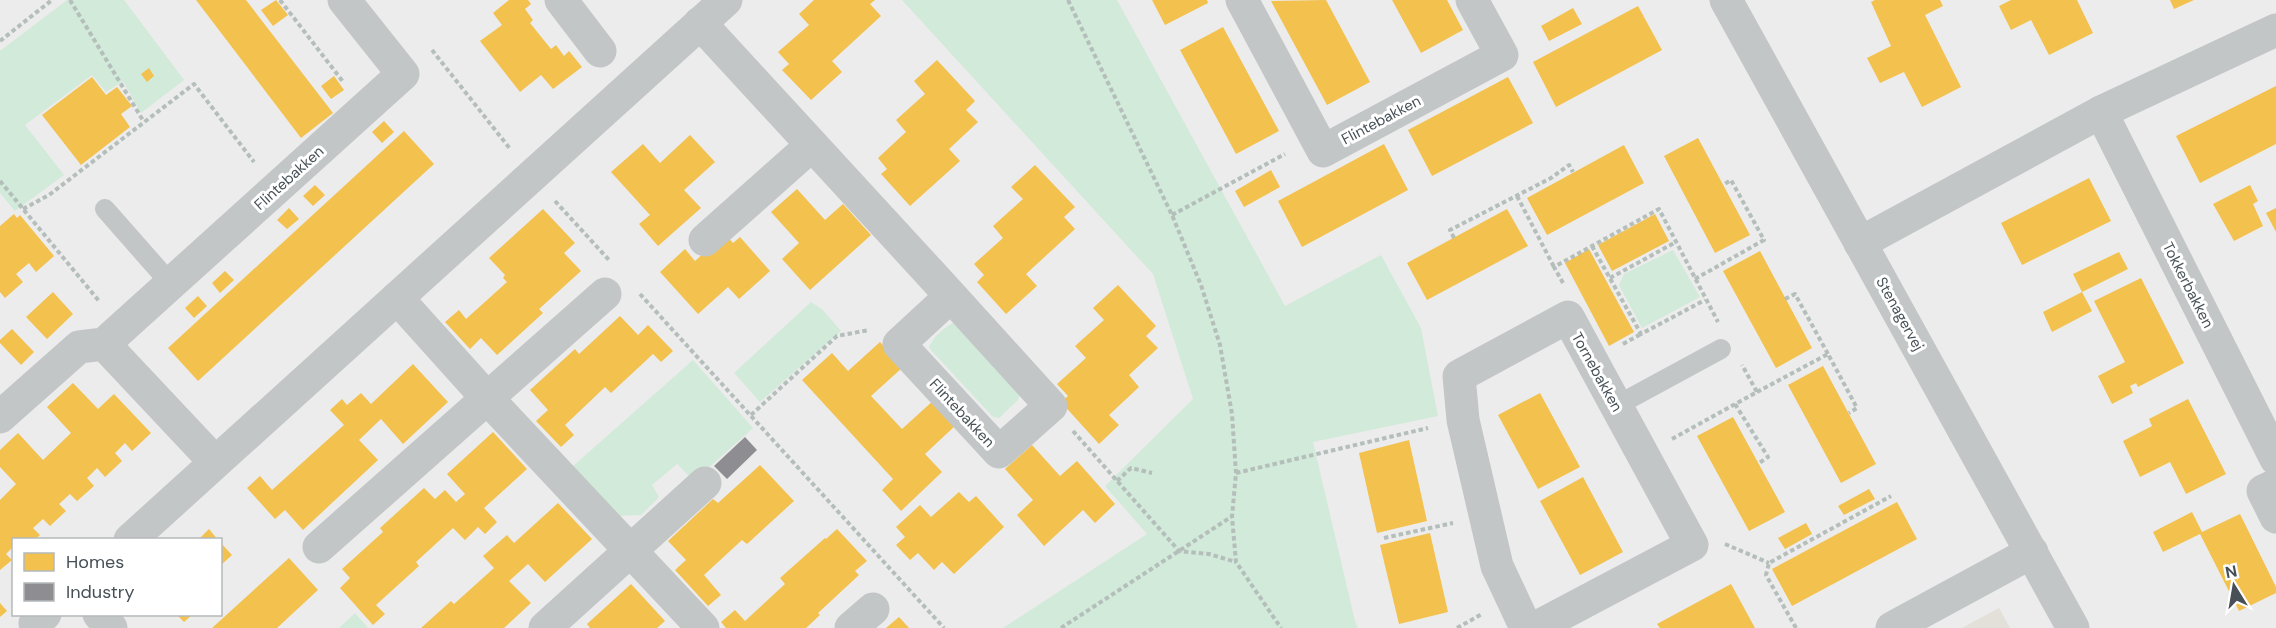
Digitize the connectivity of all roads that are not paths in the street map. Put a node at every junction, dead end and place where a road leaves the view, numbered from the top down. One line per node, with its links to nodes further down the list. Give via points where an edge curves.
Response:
1 (344, 0): 16 (street, Flintebakken, via 403,75)
2 (561, 0): 9 (street)
3 (726, 0): 7 (street)
4 (1242, 0): 5 (street, Flintebakken, via 1323,151 1502,55)
5 (1472, 0)
6 (1726, 0): 14 (street, Stenagervej)
7 (700, 23): 11 (street); 18 (street)
8 (2276, 30): 10 (street)
9 (600, 51)
10 (2101, 112): 14 (street); 24 (street, Tokkerbakken)
11 (812, 145): 13 (street); 17 (street)
12 (105, 209): 16 (lane)
13 (705, 240)
14 (1860, 243): 32 (street, Stenagervej)
15 (610, 281): 21 (street)
16 (171, 284): 19 (street, Flintebakken)
17 (951, 296): 17 (street, Flintebakken, via 1051,406 999,452 899,344)
18 (397, 298): 21 (street); 25 (street)
19 (113, 336): 23 (street, Flintebakken, via 79,347); 25 (street)
20 (1722, 340): 22 (lane)
21 (487, 398): 30 (street); 31 (street)
22 (1616, 406): 37 (street, Tornebakken, via 1568,317 1459,376 1463,420 1497,566); 38 (street, Tornebakken, via 1692,546)
23 (0, 417)
24 (2276, 459)
25 (215, 462): 29 (street)
26 (705, 483): 31 (street)
27 (2276, 485): 28 (street, via 2263,491)
28 (2276, 517)
29 (132, 538)
30 (320, 547)
31 (630, 551): 35 (street); 36 (street)
32 (2032, 552): 39 (street); 40 (street, Stenagervej)
33 (100, 616): 34 (street)
34 (111, 628)
35 (545, 628)
36 (703, 628)
37 (1526, 628)
38 (1535, 628)
39 (1892, 628)
40 (2073, 628)

